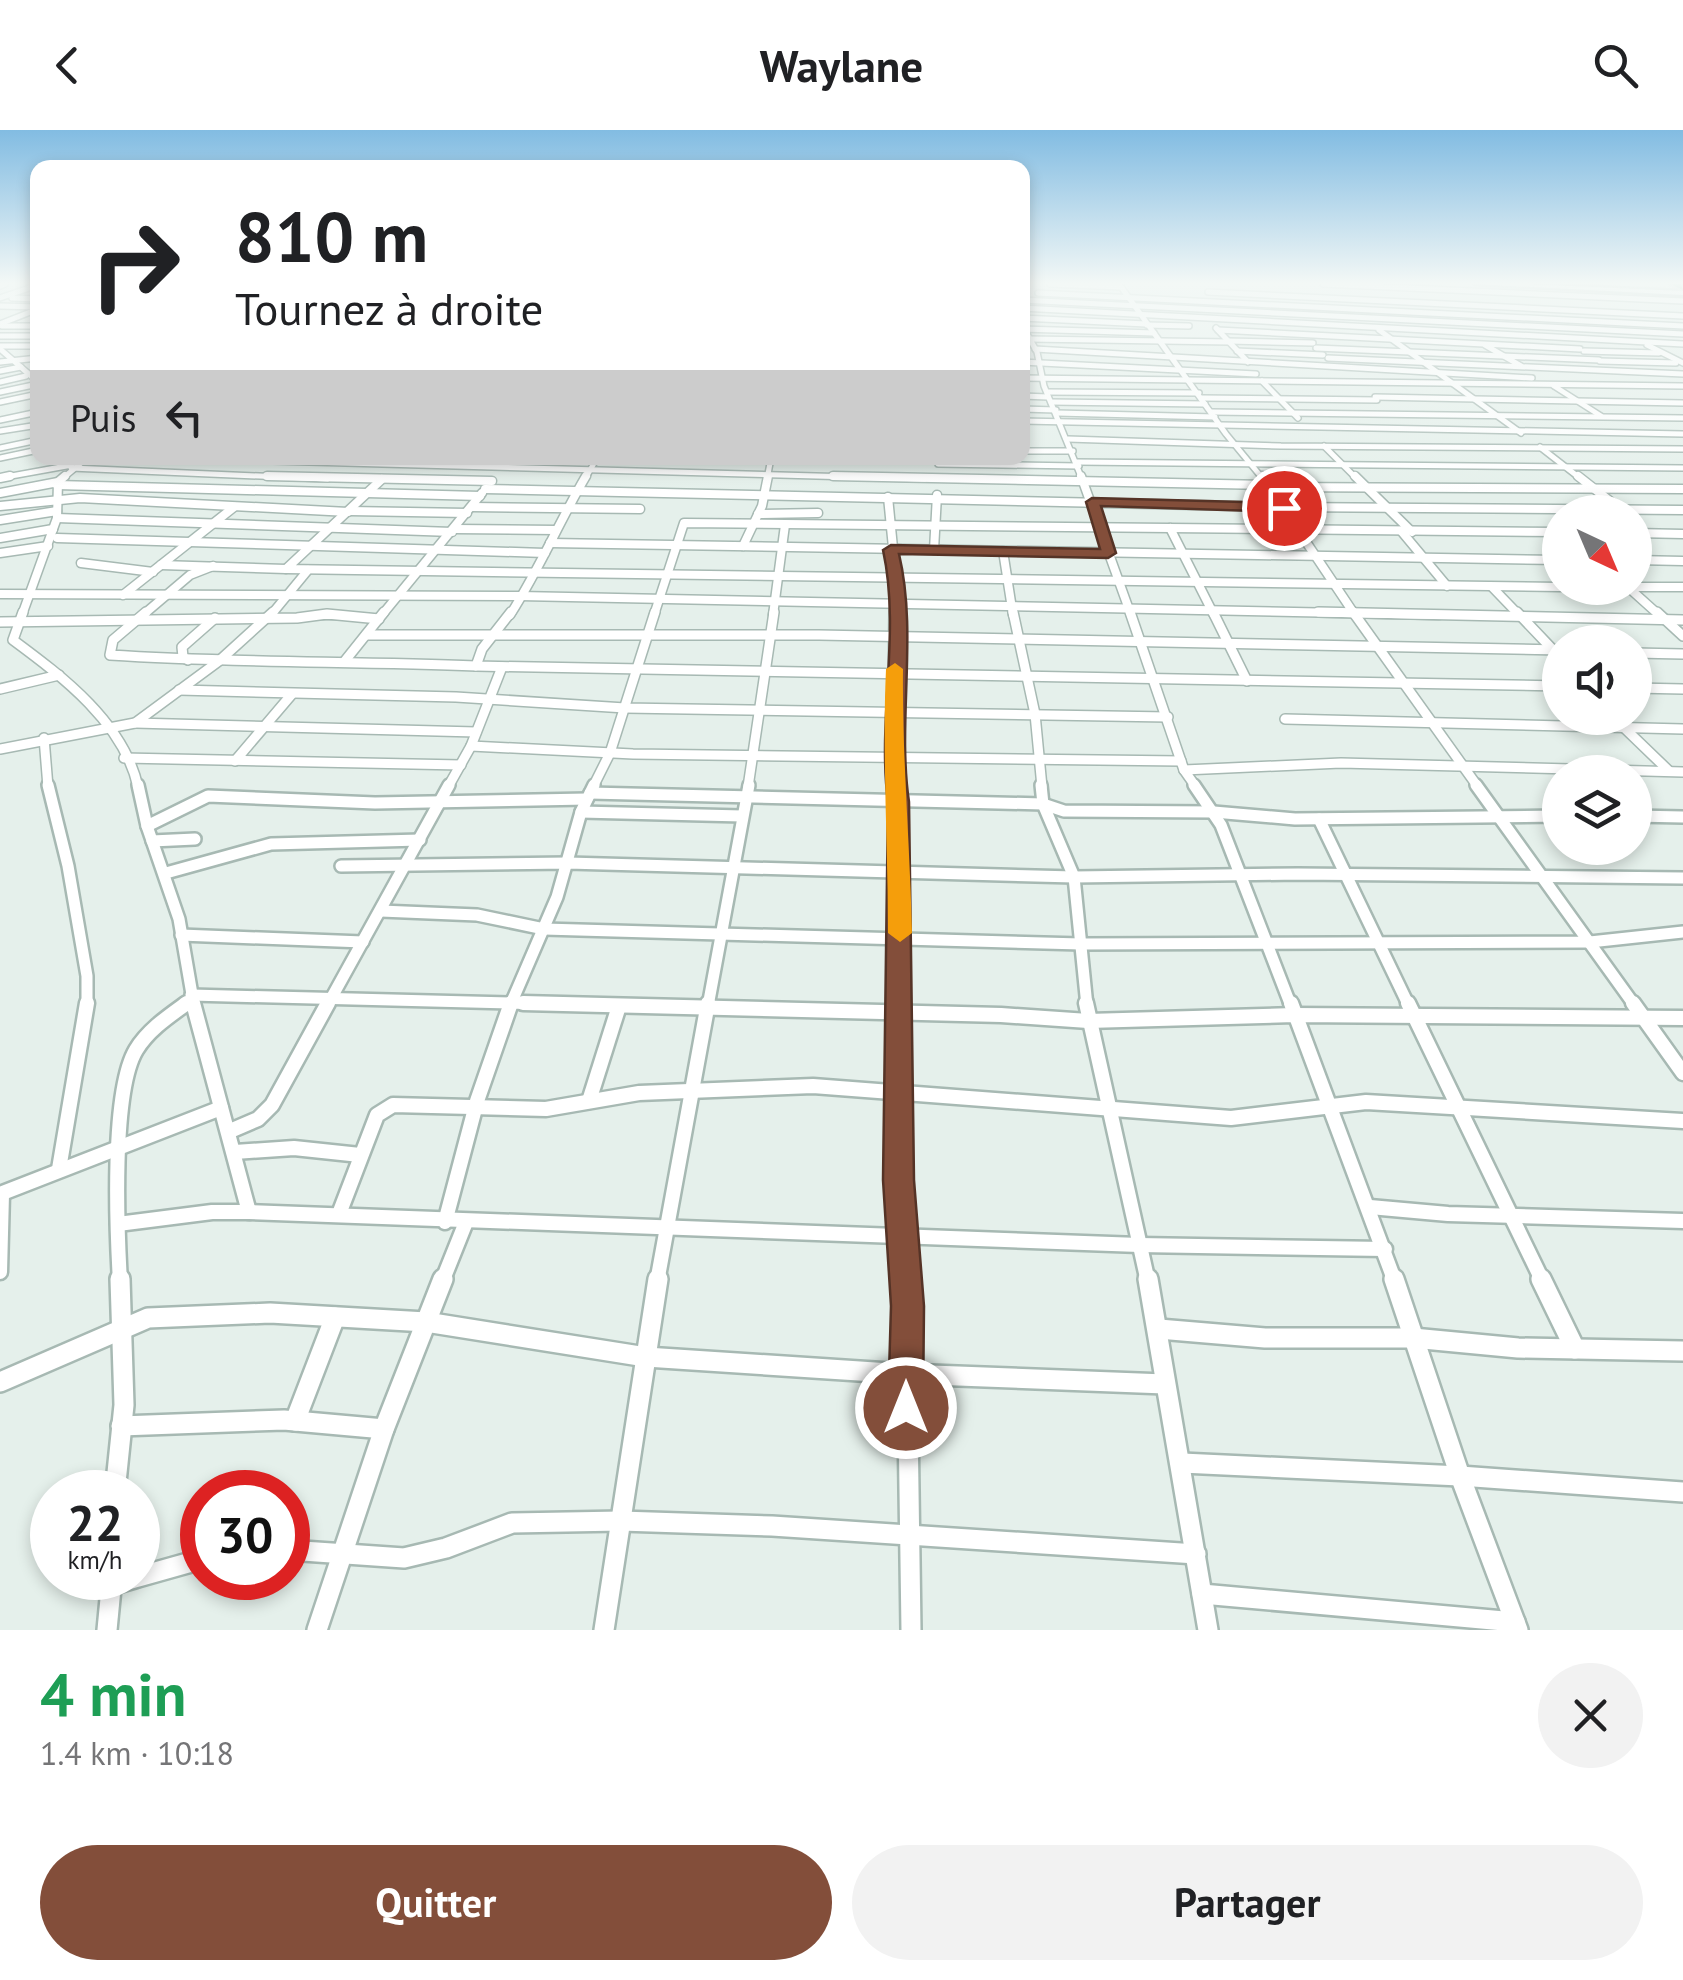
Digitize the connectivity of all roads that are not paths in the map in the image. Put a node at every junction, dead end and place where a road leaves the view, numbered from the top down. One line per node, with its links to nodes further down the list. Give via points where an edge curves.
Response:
1 (7, 354): 18 (street)
2 (1034, 354): 46 (street)
3 (1066, 354): 24 (street)
4 (1096, 354): 24 (street)
5 (1109, 354): 17 (street)
6 (1169, 354): 17 (street)
7 (1240, 354): 21 (street)
8 (1282, 354): 15 (street)
9 (1323, 354): 15 (street)
10 (1412, 354): 22 (street)
11 (1500, 354): 19 (street); 26 (street)
12 (1589, 354): 19 (street)
13 (1666, 354): 14 (street); 23 (street)
14 (1683, 354)
15 (1326, 357): 22 (street); 25 (street)
16 (30, 358): 18 (street)
17 (1172, 359): 21 (street); 27 (street)
18 (14, 360): 20 (street); 29 (street)
19 (1600, 360): 23 (street); 31 (street)
20 (0, 362)
21 (1248, 363): 25 (street); 32 (street)
22 (1425, 363): 26 (street); 33 (street)
23 (1683, 363)
24 (1102, 367): 27 (street)
25 (1339, 368): 33 (street); 40 (street)
26 (1525, 368): 31 (street); 36 (street)
27 (1180, 370): 32 (street); 37 (street)
28 (0, 371): 29 (street)
29 (24, 371): 30 (street); 35 (street); 38 (street)
30 (30, 371)
31 (1618, 372): 34 (street)
32 (1256, 374): 39 (street)
33 (1439, 374): 36 (street); 41 (street)
34 (1683, 374)
35 (30, 376)
36 (1541, 378): 44 (street)
37 (1190, 380): 39 (street); 46 (street); 56 (street)
38 (0, 382)
39 (1263, 382): 40 (street); 50 (street)
40 (1357, 383): 41 (street); 51 (street)
41 (1448, 384): 44 (street); 52 (street)
42 (30, 385): 47 (street)
43 (1030, 385): 46 (street)
44 (1554, 386): 45 (street); 53 (street)
45 (1683, 386)
46 (1047, 391): 48 (street); 56 (street); 56 (street); 59 (street)
47 (0, 392)
48 (1030, 394)
49 (30, 396): 54 (street)
50 (1280, 399): 51 (street); 56 (street); 60 (street)
51 (1376, 399): 52 (street); 61 (street)
52 (1473, 399): 53 (street); 62 (street)
53 (1578, 401): 55 (street); 64 (street)
54 (0, 402)
55 (1683, 403)
56 (1207, 405): 59 (street); 60 (street); 69 (street)
57 (30, 410): 63 (street)
58 (1030, 410): 59 (street)
59 (1056, 412): 67 (street)
60 (1296, 415): 61 (street); 70 (street)
61 (1396, 415): 62 (street); 72 (street)
62 (1497, 415): 64 (street); 73 (street)
63 (0, 416)
64 (1603, 417): 65 (street); 74 (street)
65 (1683, 418)
66 (1030, 421): 67 (street)
67 (1061, 423): 69 (street); 76 (street)
68 (30, 426): 71 (street)
69 (1222, 427): 70 (street); 78 (street)
70 (1308, 430): 72 (street); 79 (street)
71 (0, 431)
72 (1414, 432): 73 (street); 81 (street)
73 (1520, 433): 74 (street); 82 (street)
74 (1630, 434): 75 (street); 83 (street)
75 (1683, 434)
76 (1068, 439): 78 (street); 86 (street)
77 (30, 442): 80 (street)
78 (1235, 444): 79 (street); 102 (street)
79 (1324, 446): 81 (street); 103 (street)
80 (0, 448)
81 (1430, 448): 82 (street); 100 (street)
82 (1542, 449): 83 (street); 104 (street)
83 (1650, 449): 84 (street); 105 (street)
84 (1683, 449)
85 (1030, 451): 86 (street)
86 (1072, 451): 90 (street)
87 (30, 452): 88 (street)
88 (0, 458)
89 (1030, 463): 90 (street)
90 (1078, 464): 102 (street); 113 (street)
91 (60, 465): 110 (street)
92 (75, 465): 143 (street)
93 (103, 465): 107 (street)
94 (175, 465): 107 (street)
95 (286, 465): 109 (street)
96 (462, 465): 101 (street)
97 (593, 465): 106 (street)
98 (770, 465): 108 (street)
99 (938, 465): 112 (street)
100 (1448, 465): 103 (street); 104 (street)
101 (503, 466): 106 (street); 118 (street)
102 (1256, 466): 103 (street); 114 (street)
103 (1344, 466): 116 (street)
104 (1566, 467): 105 (street); 117 (street)
105 (1682, 469)
106 (590, 471): 108 (street); 120 (street)
107 (165, 472): 109 (street); 115 (street)
108 (770, 474): 112 (street); 124 (street)
109 (250, 475): 111 (street)
110 (0, 476)
111 (382, 479): 118 (street); 123 (street)
112 (939, 479): 113 (street); 127 (street)
113 (1085, 484): 114 (street); 129 (street)
114 (1268, 486): 116 (street); 132 (street)
115 (140, 487): 121 (street); 128 (street); 143 (street)
116 (1366, 487): 117 (street); 133 (street)
117 (1591, 487): 119 (street); 125 (street)
118 (486, 488): 120 (street); 123 (street); 136 (street)
119 (1683, 489)
120 (579, 490): 124 (street); 134 (street)
121 (252, 491): 123 (street); 131 (street)
122 (0, 493): 143 (street)
123 (367, 494): 139 (street)
124 (764, 494): 126 (street); 142 (street)
125 (1602, 495)
126 (888, 496): 127 (street); 147 (street)
127 (936, 498): 129 (street); 150 (street)
128 (114, 502): 131 (street); 143 (street); 145 (street)
129 (1092, 502): 132 (street); 151 (street)
130 (0, 506): 143 (street)
131 (234, 508): 139 (street); 148 (street)
132 (1284, 508): 133 (street); 156 (street)
133 (1390, 508): 137 (street); 158 (street)
134 (568, 509): 135 (street); 136 (street); 155 (street)
135 (640, 509)
136 (469, 510): 139 (street); 154 (street)
137 (1542, 510)
138 (1683, 510): 140 (street)
139 (349, 511): 153 (street)
140 (1652, 511)
141 (818, 513): 142 (street)
142 (758, 514): 146 (street)
143 (55, 517): 144 (street); 145 (street); 145 (street); 162 (street); 164 (street); 173 (street); 201 (street)
144 (0, 520)
145 (84, 520): 148 (street)
146 (752, 524): 149 (street); 165 (street, via 684,523); 166 (street)
147 (888, 524): 149 (street); 150 (street); 169 (street)
148 (214, 525): 153 (street); 164 (street)
149 (785, 525): 167 (street)
150 (933, 525): 151 (street); 170 (street)
151 (1101, 526): 152 (street); 175 (street)
152 (1170, 528): 156 (street); 176 (street)
153 (329, 529): 154 (street); 168 (street)
154 (453, 530): 155 (street); 172 (street)
155 (556, 530): 163 (street)
156 (1300, 531): 157 (street); 177 (street)
157 (1402, 532): 158 (street); 178 (street)
158 (1412, 532): 159 (street)
159 (1542, 532)
160 (1653, 533): 161 (street)
161 (1683, 534)
162 (0, 538)
163 (550, 543): 165 (street); 174 (street)
164 (189, 544): 168 (street); 184 (street)
165 (678, 546): 166 (street); 189 (street)
166 (743, 546): 167 (street)
167 (784, 547): 169 (street); 190 (street)
168 (308, 548): 172 (street); 185 (street)
169 (891, 550): 170 (street); 191 (street)
170 (934, 550): 171 (street)
171 (1003, 551): 175 (street); 192 (street)
172 (436, 552): 174 (street); 187 (street)
173 (0, 553)
174 (545, 553): 188 (street)
175 (1108, 553): 176 (street); 193 (street)
176 (1185, 555): 177 (street); 194 (street)
177 (1317, 556): 178 (street); 195 (street)
178 (1424, 558): 179 (street); 196 (street)
179 (1542, 560)
180 (1652, 560): 181 (street)
181 (1683, 561)
182 (80, 563): 184 (street)
183 (213, 566): 184 (street); 185 (street); 205 (street, via 190,575)
184 (157, 568): 204 (street)
185 (286, 568): 186 (street)
186 (308, 570): 187 (street); 206 (street)
187 (420, 571): 188 (street); 203 (street)
188 (538, 572): 189 (street); 207 (street)
189 (670, 573): 190 (street); 208 (street)
190 (779, 574): 191 (street); 209 (street)
191 (895, 576): 192 (street); 211 (street)
192 (1009, 578): 193 (street); 212 (street)
193 (1118, 580): 194 (street); 213 (street)
194 (1199, 581): 195 (street); 214 (street)
195 (1335, 584): 196 (street); 215 (street)
196 (1447, 586): 197 (street)
197 (1492, 587): 198 (street); 216 (street)
198 (1542, 587)
199 (1652, 587): 200 (street)
200 (1683, 588)
201 (30, 592): 202 (street); 204 (street); 219 (street)
202 (0, 594)
203 (398, 595): 206 (street); 207 (street); 220 (street)
204 (122, 596): 205 (street)
205 (167, 596): 206 (street); 221 (street)
206 (286, 596): 218 (street)
207 (520, 596): 208 (street); 225 (street)
208 (659, 600): 209 (street); 227 (street)
209 (774, 603): 211 (street); 228 (street)
210 (1651, 605): 222 (street)
211 (895, 606): 212 (street); 229 (street)
212 (1012, 608): 213 (street); 232 (street)
213 (1130, 609): 214 (street); 233 (street)
214 (1212, 610): 215 (street); 235 (street)
215 (1355, 613): 216 (street); 236 (street)
216 (1520, 617): 222 (street); 231 (street)
217 (215, 618): 218 (street); 221 (street); 240 (street, via 182,647)
218 (269, 618): 220 (street); 241 (street)
219 (18, 619): 221 (street); 224 (street); 234 (street)
220 (379, 619): 226 (street)
221 (140, 620): 240 (street, via 114,640 110,655)
222 (1666, 620): 223 (street); 230 (street)
223 (1683, 620)
224 (0, 622)
225 (497, 634): 226 (street); 227 (street); 243 (street)
226 (366, 635): 242 (street)
227 (650, 635): 228 (street); 245 (street)
228 (770, 635): 229 (street); 246 (street)
229 (896, 636): 232 (street); 247 (street)
230 (1683, 636)
231 (1542, 637)
232 (1017, 638): 233 (street); 249 (street)
233 (1140, 641): 235 (street); 250 (street)
234 (6, 642): 248 (street)
235 (1229, 644): 236 (street); 251 (street)
236 (1378, 646): 237 (street); 252 (street)
237 (1542, 651)
238 (1652, 653): 239 (street)
239 (1683, 654)
240 (189, 661): 241 (street)
241 (220, 661): 242 (street); 257 (street)
242 (344, 662): 243 (street)
243 (476, 666): 244 (street)
244 (502, 666): 245 (street); 259 (street)
245 (637, 669): 246 (street); 260 (street)
246 (766, 670): 247 (street); 261 (street)
247 (894, 673): 249 (street); 262 (street)
248 (60, 675): 256 (street); 268 (street)
249 (1026, 676): 250 (street); 263 (street)
250 (1154, 679): 251 (street); 264 (street)
251 (1247, 681): 252 (street)
252 (1404, 683): 253 (street); 267 (street)
253 (1542, 686)
254 (1652, 688): 255 (street)
255 (1683, 688)
256 (0, 689)
257 (179, 690): 258 (street); 266 (street)
258 (292, 694): 259 (street); 269 (street)
259 (489, 699): 260 (street); 275 (street)
260 (625, 708): 261 (street); 277 (street)
261 (760, 710): 262 (street); 278 (street)
262 (894, 712): 263 (street); 280 (street)
263 (1035, 714): 264 (street); 281 (street)
264 (1168, 717): 284 (street)
265 (1285, 719): 267 (street)
266 (135, 723): 268 (street); 269 (street)
267 (1435, 723): 270 (street); 285 (street)
268 (107, 726): 274 (street); 279 (street)
269 (261, 726): 275 (street); 282 (street)
270 (1542, 726)
271 (1652, 729): 272 (street)
272 (1683, 730)
273 (1631, 735): 286 (street)
274 (44, 738): 276 (street); 352 (street, via 49,802 87,976)
275 (474, 739): 277 (street); 283 (street)
276 (0, 748)
277 (610, 753): 278 (street); 288 (street)
278 (754, 756): 280 (street); 289 (street)
279 (124, 758): 282 (street); 301 (street)
280 (892, 758): 281 (street); 291 (street)
281 (1037, 758): 284 (street); 292 (street)
282 (235, 761): 283 (street)
283 (461, 765): 290 (street)
284 (1182, 765): 285 (street); 294 (street)
285 (1465, 766): 286 (street); 296 (street)
286 (1669, 772): 287 (street)
287 (1683, 772)
288 (589, 796): 289 (street); 290 (street); 293 (street)
289 (745, 800): 291 (street); 295 (street)
290 (441, 802): 301 (street, via 208,796); 303 (street)
291 (898, 802): 292 (street); 309 (street)
292 (1043, 804): 294 (street, via 1064,811); 313 (street)
293 (581, 812): 295 (street); 305 (street)
294 (1214, 812): 300 (street); 311 (street)
295 (742, 816): 308 (street)
296 (1500, 816): 297 (street); 300 (street); 314 (street)
297 (1542, 816)
298 (1652, 816): 299 (street)
299 (1683, 817)
300 (1318, 818): 312 (street)
301 (147, 826): 304 (street)
302 (194, 839): 304 (street)
303 (420, 840): 307 (street); 310 (street, via 271,844)
304 (152, 841): 310 (street)
305 (568, 863): 307 (street); 308 (street); 317 (street)
306 (341, 866): 307 (street)
307 (405, 866): 316 (street)
308 (732, 868): 309 (street); 319 (street)
309 (899, 872): 313 (street); 321 (street)
310 (166, 873): 320 (street)
311 (1238, 874): 312 (street); 313 (street); 322 (street)
312 (1346, 875): 314 (street); 323 (street)
313 (1074, 876): 326 (street)
314 (1543, 877): 315 (street); 325 (street)
315 (1683, 878)
316 (380, 911): 317 (street, via 477,915); 324 (street)
317 (544, 929): 319 (street); 329 (street)
318 (1683, 932): 325 (street)
319 (720, 935): 321 (street); 331 (street)
320 (181, 936): 324 (street); 327 (street)
321 (900, 937): 326 (street); 332 (street)
322 (1265, 940): 323 (street); 326 (street); 333 (street)
323 (1376, 941): 325 (street); 334 (street)
324 (363, 942): 328 (street)
325 (1590, 942): 336 (street)
326 (1080, 944): 337 (street)
327 (191, 997): 328 (street); 344 (street); 349 (street, via 132,1058)
328 (333, 998): 329 (street); 348 (street, via 272,1104 258,1119)
329 (511, 1002): 330 (street); 345 (street)
330 (619, 1006): 331 (street); 341 (street)
331 (706, 1010): 332 (street); 339 (street)
332 (901, 1015): 337 (street); 340 (street)
333 (1294, 1016): 334 (street); 337 (street); 343 (street)
334 (1413, 1016): 336 (street); 346 (street)
335 (1683, 1018): 336 (street)
336 (1644, 1019): 338 (street)
337 (1088, 1021): 342 (street)
338 (1683, 1073)
339 (692, 1092): 340 (street, via 813,1086); 341 (street); 362 (street)
340 (901, 1093): 342 (street); 363 (street)
341 (589, 1101): 345 (street, via 546,1109)
342 (1106, 1106): 343 (street, via 1232,1118); 364 (street)
343 (1330, 1106): 346 (street); 354 (street)
344 (221, 1108): 348 (street); 349 (street)
345 (475, 1108): 351 (street, via 382,1108); 359 (street)
346 (1459, 1109): 347 (street); 356 (street)
347 (1683, 1121)
348 (230, 1131): 350 (street)
349 (118, 1146): 352 (street); 361 (street)
350 (235, 1152): 351 (street, via 294,1148); 355 (street)
351 (360, 1155): 357 (street)
352 (59, 1170): 353 (street)
353 (1, 1194): 366 (street)
354 (1370, 1208): 356 (street); 365 (street)
355 (250, 1212): 357 (street); 361 (street)
356 (1510, 1213): 358 (street); 372 (street)
357 (339, 1214): 359 (street)
358 (1683, 1221)
359 (445, 1222): 360 (street)
360 (466, 1222): 362 (street); 368 (street)
361 (118, 1224): 369 (street)
362 (668, 1225): 363 (street); 374 (street)
363 (903, 1235): 364 (street); 375 (street)
364 (1139, 1245): 365 (street); 370 (street)
365 (1385, 1250): 371 (street)
366 (0, 1272)
367 (336, 1317): 368 (street); 369 (street, via 173,1314); 378 (street)
368 (426, 1322): 374 (street); 380 (street)
369 (122, 1328): 376 (street); 379 (street)
370 (1160, 1329): 371 (street, via 1265,1338); 377 (street)
371 (1413, 1338): 372 (street); 383 (street)
372 (1575, 1349): 373 (street)
373 (1682, 1353)
374 (646, 1357): 375 (street); 385 (street)
375 (905, 1374): 377 (street); 386 (street)
376 (0, 1382)
377 (1165, 1384): 381 (street)
378 (294, 1422): 379 (street); 380 (street)
379 (121, 1426): 382 (street)
380 (384, 1429): 388 (street)
381 (1182, 1464): 383 (street); 389 (street)
382 (116, 1470)
383 (1460, 1476): 384 (street); 392 (street)
384 (1683, 1492)
385 (620, 1521): 386 (street); 388 (street, via 512,1523 404,1558); 395 (street)
386 (908, 1536): 389 (street); 396 (street)
387 (310, 1552): 388 (street)
388 (344, 1554): 394 (street)
389 (1196, 1554): 390 (street)
390 (1202, 1594): 392 (street); 397 (street)
391 (110, 1600): 393 (street)
392 (1517, 1626)
393 (107, 1630)
394 (317, 1630)
395 (604, 1630)
396 (912, 1630)
397 (1208, 1630)

